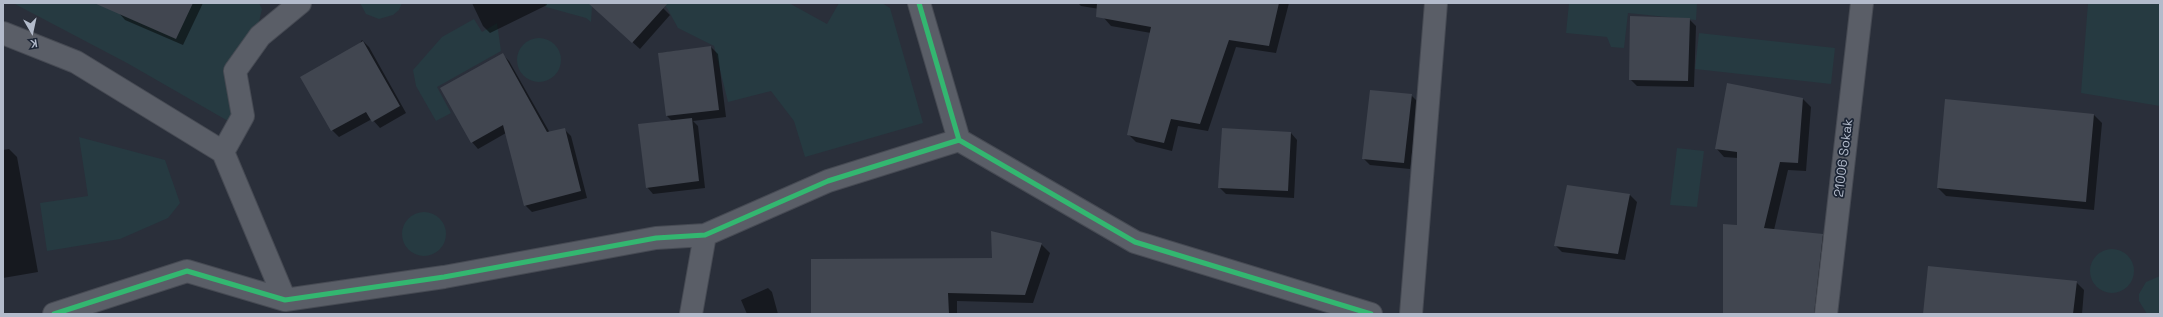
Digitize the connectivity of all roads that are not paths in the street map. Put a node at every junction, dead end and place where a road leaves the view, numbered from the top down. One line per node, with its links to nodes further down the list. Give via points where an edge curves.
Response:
1 (300, 3): 7 (street, via 260,36 235,71 243,116)
2 (919, 3): 6 (street)
3 (1436, 3): 13 (street)
4 (1862, 3): 14 (street, 21006 Sokak)
5 (3, 33): 7 (street, via 76,62)
6 (959, 140): 8 (street, via 828,182); 12 (street, via 1135,242)
7 (223, 152): 9 (street)
8 (705, 235): 9 (street, via 656,238 444,277); 11 (street)
9 (285, 300): 10 (street, via 187,271)
10 (54, 314)
11 (691, 314)
12 (1371, 314)
13 (1411, 314)
14 (1826, 314)

